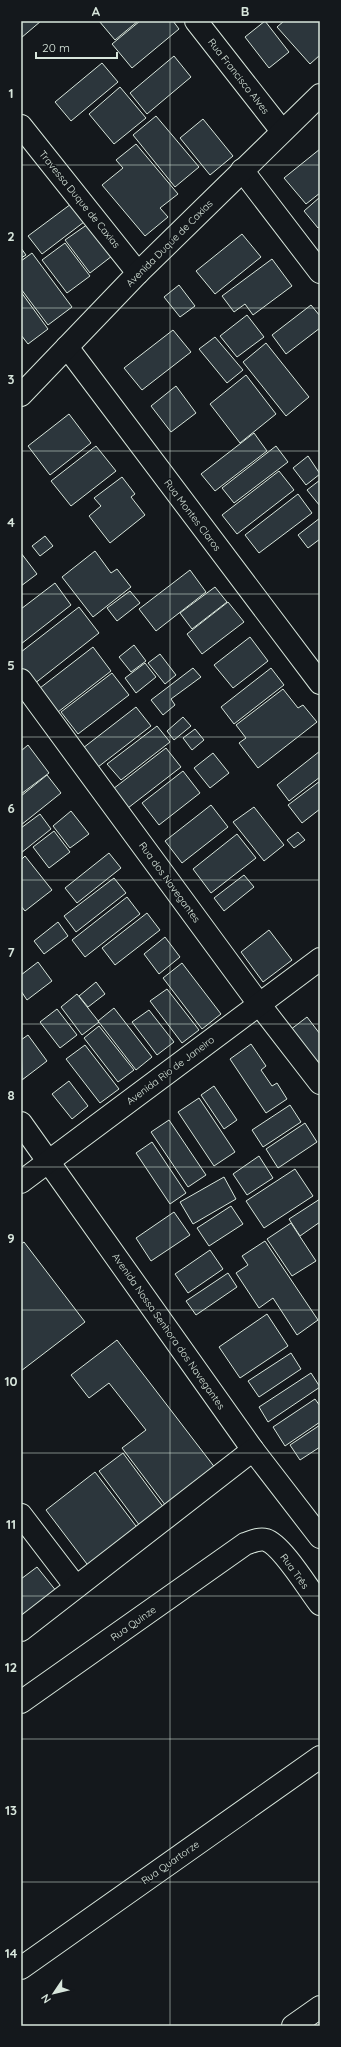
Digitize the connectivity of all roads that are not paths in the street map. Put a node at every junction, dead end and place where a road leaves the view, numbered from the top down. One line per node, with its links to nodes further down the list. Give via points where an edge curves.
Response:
1 (196, 21): 4 (street, Rua Francisco Alves)
2 (320, 95): 4 (street, Avenida Duque de Caxias)
3 (21, 126): 7 (street, Travessa Duque de Caxias)
4 (282, 131): 5 (street, Avenida Duque de Caxias)
5 (242, 170): 6 (street); 7 (street, Avenida Duque de Caxias)
6 (320, 272)
7 (138, 273): 8 (street, Avenida Duque de Caxias)
8 (67, 347): 9 (street, Avenida Duque de Caxias); 11 (street, Rua Montes Claros)
9 (21, 395)
10 (21, 680): 13 (street, Rua dos Navegantes)
11 (320, 683)
12 (320, 959): 13 (street, Avenida Rio de Janeiro)
13 (259, 1004): 14 (street, Rua dos Navegantes); 16 (street, Avenida Rio de Janeiro)
14 (320, 1083)
15 (21, 1124): 16 (street, Avenida Nossa Senhora dos Navegantes)
16 (49, 1161): 17 (street, Avenida Rio de Janeiro); 18 (street, Avenida Nossa Senhora dos Navegantes)
17 (21, 1182)
18 (253, 1450): 20 (street, Avenida Nossa Senhora dos Navegantes); 22 (street)
19 (21, 1516): 22 (street)
20 (320, 1537)
21 (245, 1544): 23 (street, Rua Três, via 254,1540 265,1540 273,1544); 25 (street, Rua Quinze)
22 (76, 1587): 24 (street)
23 (320, 1604)
24 (21, 1630)
25 (21, 1702)
26 (320, 1757): 27 (street, Rua Quartorze)
27 (21, 1968)
28 (320, 2007): 29 (street)
29 (293, 2026)

